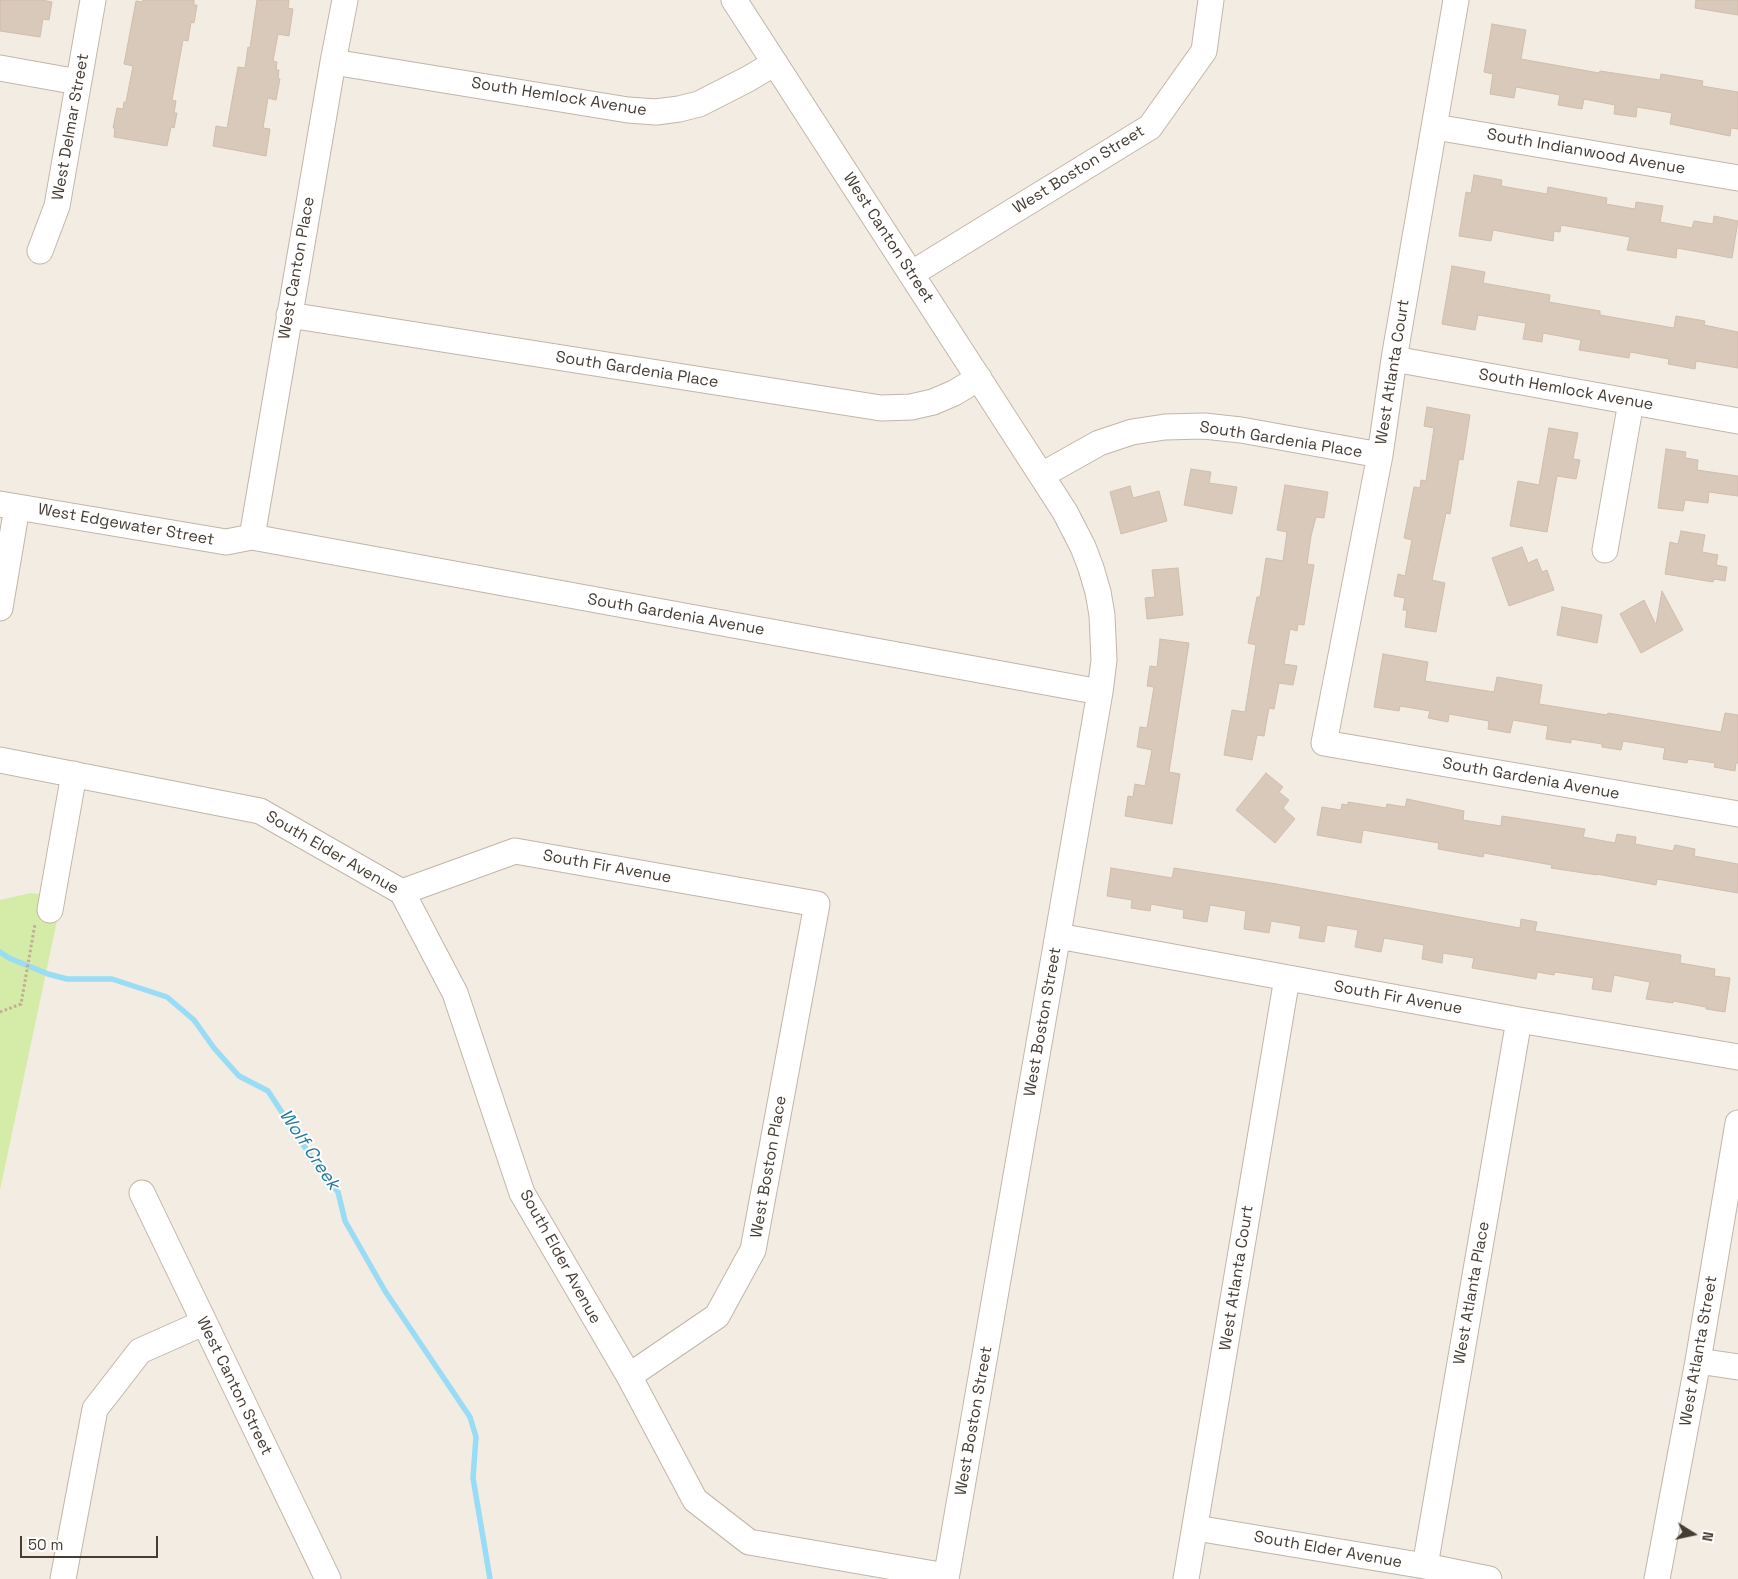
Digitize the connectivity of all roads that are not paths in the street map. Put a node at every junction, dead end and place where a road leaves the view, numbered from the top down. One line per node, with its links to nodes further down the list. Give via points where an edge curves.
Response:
1 (93, 0): 9 (street, West Delmar Street)
2 (345, 0): 6 (street, West Canton Place)
3 (734, 0): 7 (street, West Canton Street)
4 (1211, 0): 13 (street, West Boston Street, via 1204,50 1150,127)
5 (1456, 0): 10 (street, West Atlanta Court)
6 (333, 62): 7 (street, South Hemlock Avenue, via 656,112 699,104); 14 (street, West Canton Place)
7 (775, 63): 13 (street, West Canton Street)
8 (0, 68): 9 (street)
9 (78, 82): 12 (street, West Delmar Street, via 57,206)
10 (1435, 127): 11 (street, South Indianwood Avenue); 15 (street, West Atlanta Court)
11 (1738, 178)
12 (40, 251)
13 (911, 274): 16 (street, West Canton Street)
14 (289, 314): 16 (street, South Gardenia Place, via 881,408 933,402); 22 (street, West Canton Place)
15 (1394, 359): 17 (street, South Hemlock Avenue); 19 (street, West Atlanta Court)
16 (979, 378): 20 (street, West Canton Street)
17 (1631, 402): 18 (street, South Hemlock Avenue); 23 (street)
18 (1738, 421)
19 (1380, 455): 20 (street, South Gardenia Place, via 1242,430 1204,426 1165,427 1132,432 1099,443); 26 (street, West Atlanta Court)
20 (1042, 475): 25 (street, West Boston Street, via 1083,546 1098,592 1104,636)
21 (8, 506): 22 (street, West Edgewater Street, via 226,542); 24 (street)
22 (252, 537): 25 (street, South Gardenia Avenue)
23 (1605, 550)
24 (0, 608)
25 (1100, 692): 33 (street, West Boston Street)
26 (1324, 744): 29 (street, South Gardenia Avenue)
27 (0, 760): 28 (street)
28 (74, 774): 30 (street, South Elder Avenue, via 260,811); 32 (street)
29 (1738, 814)
30 (402, 892): 31 (street, South Fir Avenue, via 514,851); 42 (street, South Elder Avenue, via 455,993 522,1193)
31 (817, 904): 42 (street, West Boston Place, via 753,1250 717,1316)
32 (43, 917)
33 (1058, 936): 34 (street, South Fir Avenue); 45 (street, West Boston Street)
34 (1287, 978): 35 (street, South Fir Avenue); 43 (street, West Atlanta Court)
35 (1518, 1020): 36 (street, South Fir Avenue); 44 (street, West Atlanta Place)
36 (1738, 1057)
37 (1738, 1123): 40 (street, West Atlanta Street)
38 (142, 1192): 39 (street, West Canton Street)
39 (203, 1323): 46 (street, via 140,1351 95,1409); 47 (street, West Canton Street)
40 (1698, 1361): 41 (street); 50 (street, West Atlanta Street)
41 (1738, 1367)
42 (629, 1376): 45 (street, South Elder Avenue, via 695,1500 749,1542)
43 (1196, 1528): 44 (street, South Elder Avenue); 48 (street, West Atlanta Court)
44 (1425, 1566): 49 (street, South Elder Avenue)
45 (946, 1577)
46 (63, 1579)
47 (328, 1579)
48 (1186, 1579)
49 (1489, 1579)
50 (1657, 1579)

